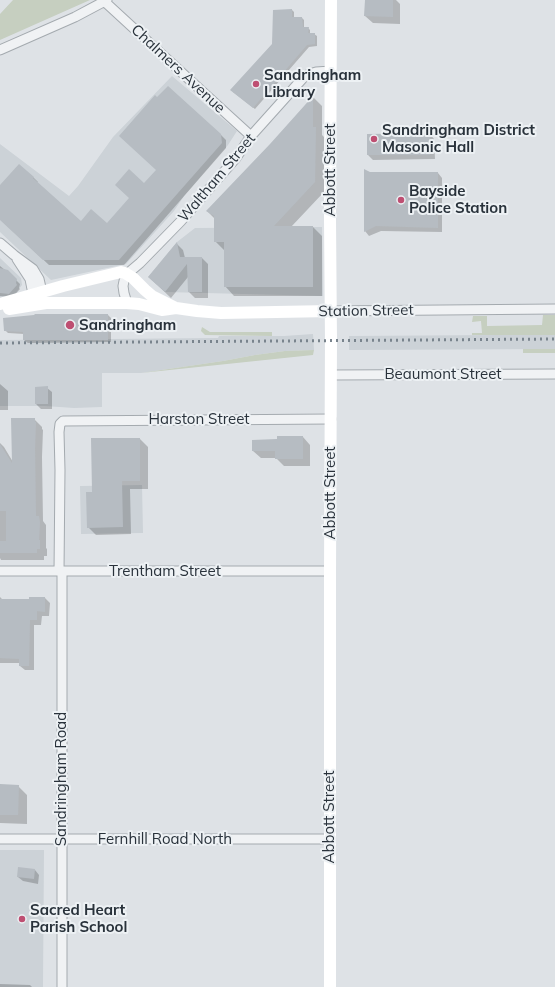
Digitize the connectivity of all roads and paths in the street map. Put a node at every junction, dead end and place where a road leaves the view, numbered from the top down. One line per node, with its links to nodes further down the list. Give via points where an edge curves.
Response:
1 (331, 0): 4 (street, Abbott Street)
2 (106, 1): 3 (street); 5 (street, Chalmers Avenue)
3 (0, 50)
4 (331, 71): 5 (street, Waltham Street, via 316,72 302,78); 15 (street, Abbott Street)
5 (251, 136): 7 (street, Waltham Street, via 236,158 181,221)
6 (0, 243): 9 (street, via 14,255)
7 (127, 274): 8 (street, Station Street); 9 (street, Station Street, via 117,273); 10 (street, via 123,288)
8 (140, 284): 10 (street, via 139,294); 12 (street, Station Street, via 152,296)
9 (39, 297): 10 (street, Station Street); 11 (street, Station Street); 13 (street, Station Street, via 8,309)
10 (131, 303): 12 (street, Station Street, via 162,310)
11 (0, 304)
12 (176, 308): 15 (street, Station Street, via 221,312)
13 (0, 309)
14 (555, 309): 15 (street, Station Street)
15 (331, 311): 16 (street, Abbott Street)
16 (331, 374): 17 (street, Beaumont Street); 18 (street, Abbott Street)
17 (555, 374)
18 (331, 419): 19 (street, Harston Street); 22 (street, Abbott Street)
19 (67, 420): 21 (street, Sandringham Road, via 61,422 59,432)
20 (0, 571): 21 (street, Trentham Street)
21 (60, 571): 22 (street, Trentham Street); 24 (street, Sandringham Road)
22 (330, 571): 25 (street, Abbott Street)
23 (0, 839): 24 (street, Fernhill Road North)
24 (61, 839): 25 (street, Fernhill Road North); 26 (street, Sandringham Road)
25 (329, 839): 27 (street, Abbott Street)
26 (62, 987)
27 (330, 987)

